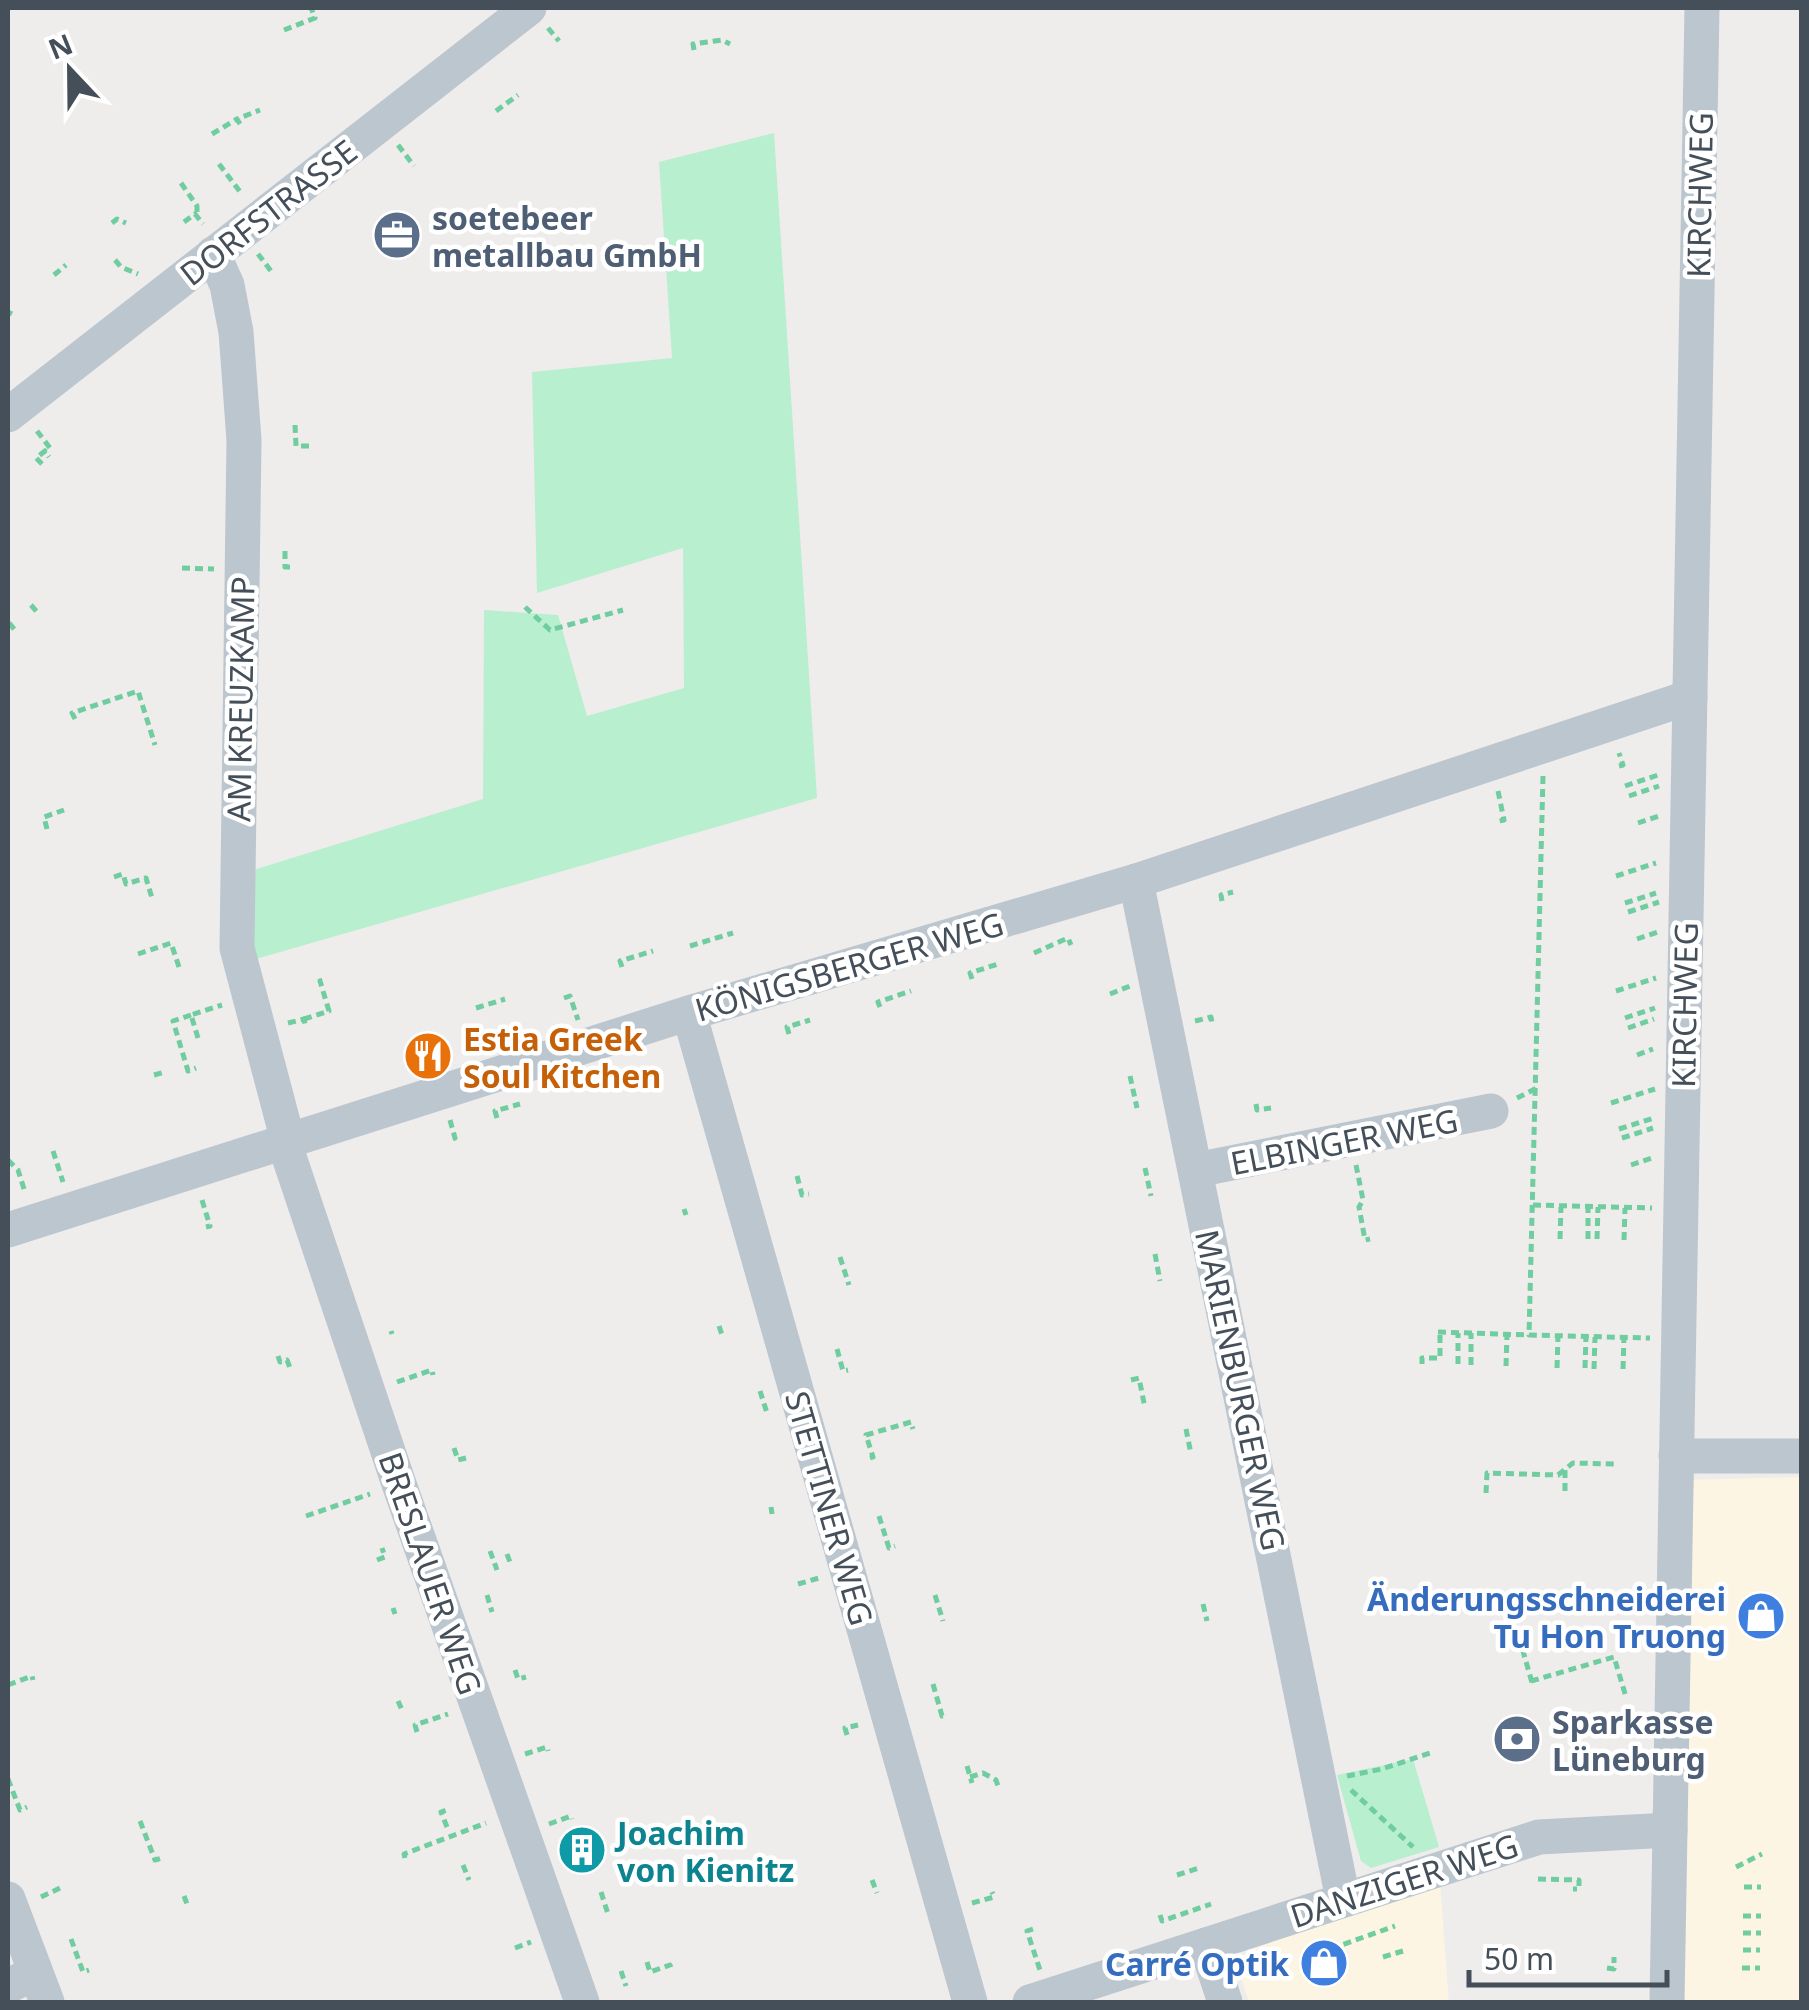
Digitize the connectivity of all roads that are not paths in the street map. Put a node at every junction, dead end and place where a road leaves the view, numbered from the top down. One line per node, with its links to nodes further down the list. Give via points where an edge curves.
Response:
1 (529, 8): 3 (street, DORFSTRASSE)
2 (1702, 8): 5 (street, KIRCHWEG)
3 (213, 254): 4 (street, DORFSTRASSE); 9 (street, AM KREUZKAMP, via 228,285 236,332 244,440 237,948)
4 (8, 416)
5 (1690, 697): 6 (street, KÖNIGSBERGER WEG); 12 (street, KIRCHWEG)
6 (1136, 881): 7 (street, KÖNIGSBERGER WEG); 10 (street, MARIENBURGER WEG)
7 (689, 1013): 9 (street, KÖNIGSBERGER WEG); 21 (street, STETTINER WEG)
8 (1491, 1111): 10 (street, ELBINGER WEG)
9 (286, 1141): 11 (street, KÖNIGSBERGER WEG); 20 (street, BRESLAUER WEG)
10 (1196, 1170): 16 (street, MARIENBURGER WEG)
11 (21, 1226)
12 (1676, 1456): 13 (street); 14 (street, KIRCHWEG)
13 (1802, 1456)
14 (1670, 1830): 16 (street, DANZIGER WEG, via 1539,1837); 23 (street, KIRCHWEG)
15 (8, 1899): 18 (street)
16 (1343, 1899): 17 (street, DANZIGER WEG)
17 (1206, 1945): 19 (street, DANZIGER WEG); 22 (street)
18 (30, 1987)
19 (1039, 2000)
20 (582, 2002)
21 (970, 2002)
22 (1225, 2002)
23 (1667, 2002)

